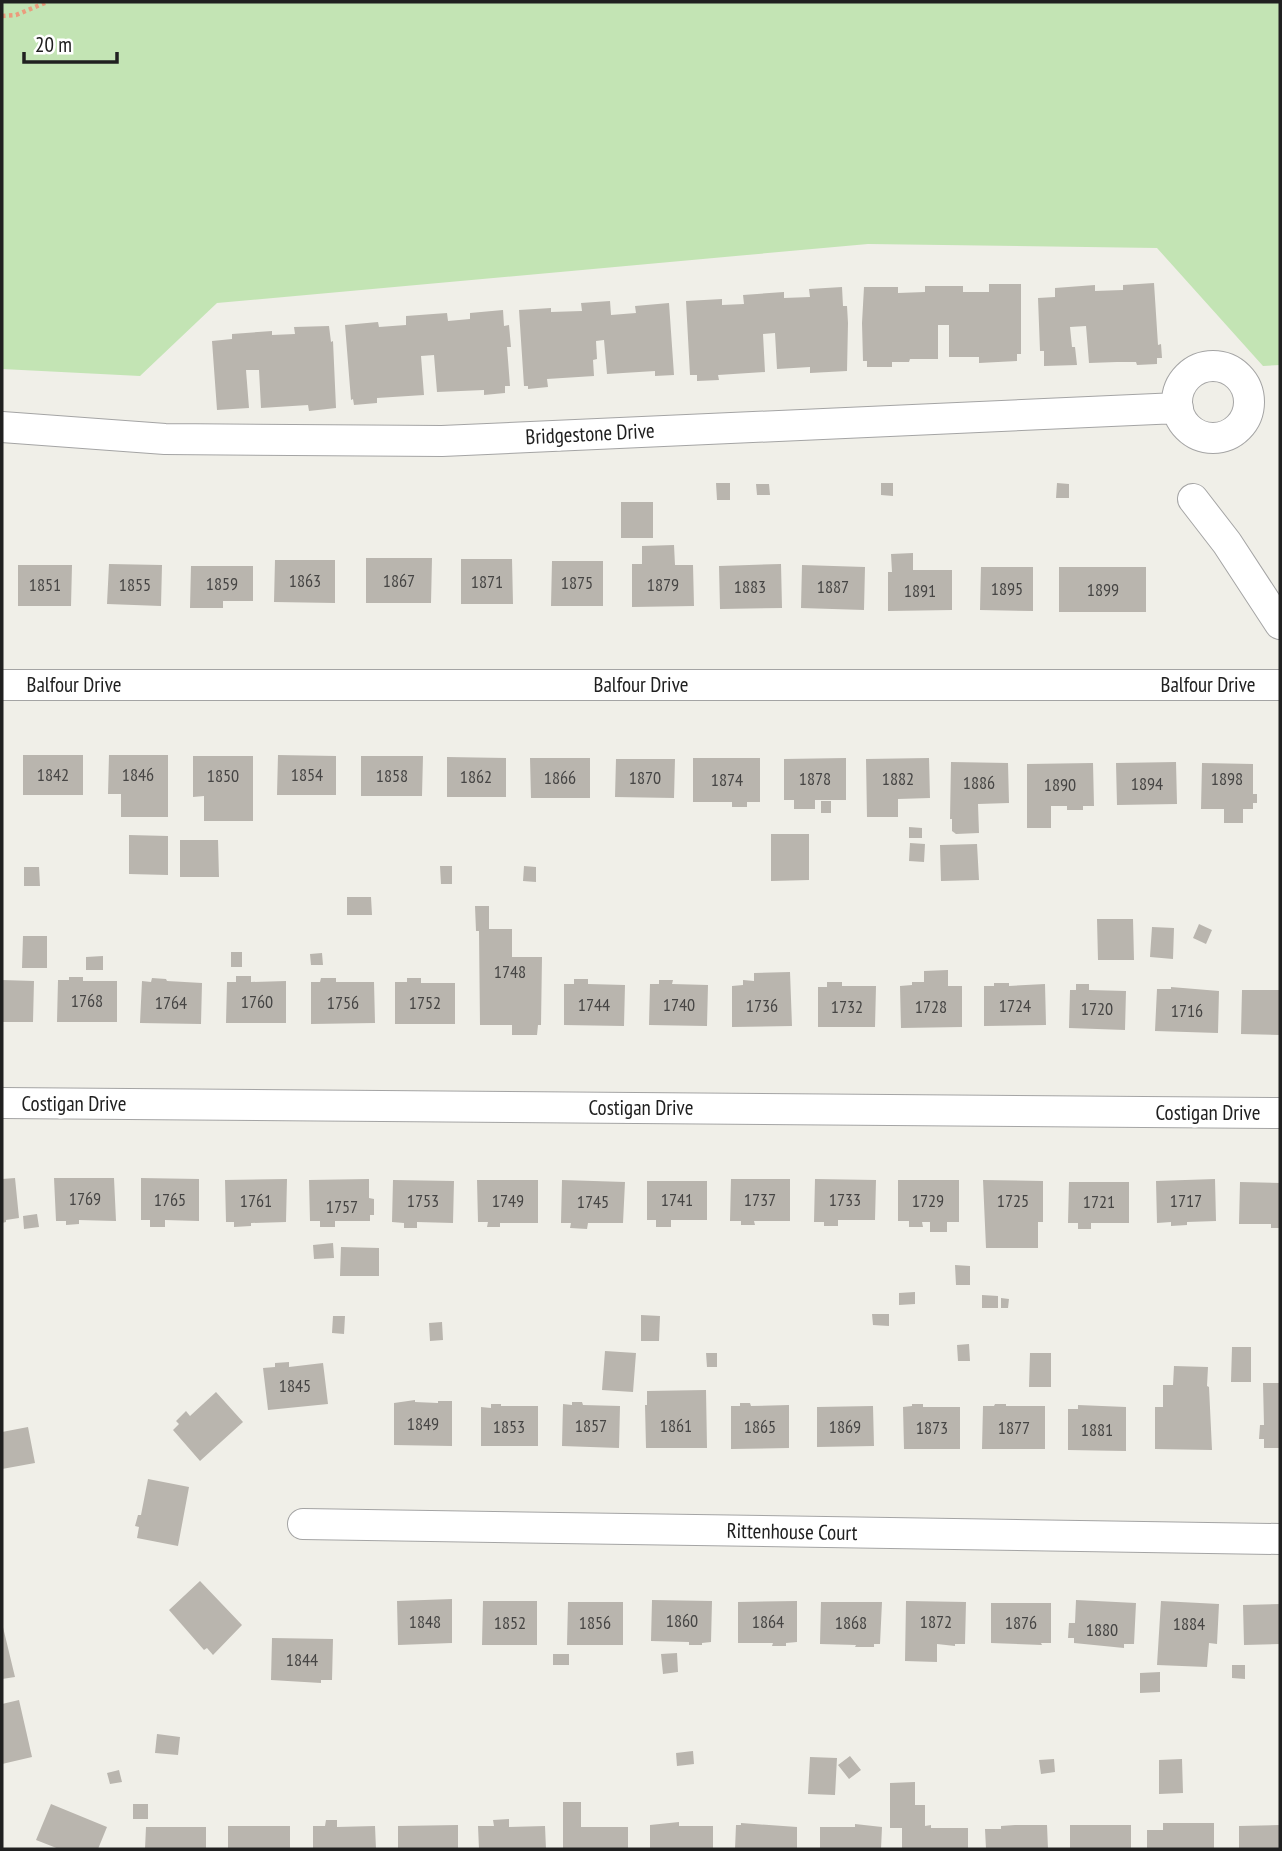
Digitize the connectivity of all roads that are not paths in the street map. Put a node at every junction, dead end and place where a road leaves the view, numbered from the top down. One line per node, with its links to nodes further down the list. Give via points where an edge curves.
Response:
1 (1178, 408): 2 (street, Bridgestone Drive, via 442,441 165,439)
2 (2, 428)
3 (1193, 499): 4 (street)
4 (1280, 624)
5 (2, 685): 6 (street, Balfour Drive)
6 (1280, 685)
7 (2, 1103): 8 (street, Costigan Drive)
8 (1280, 1113)
9 (303, 1524): 10 (street, Rittenhouse Court)
10 (1280, 1539)

